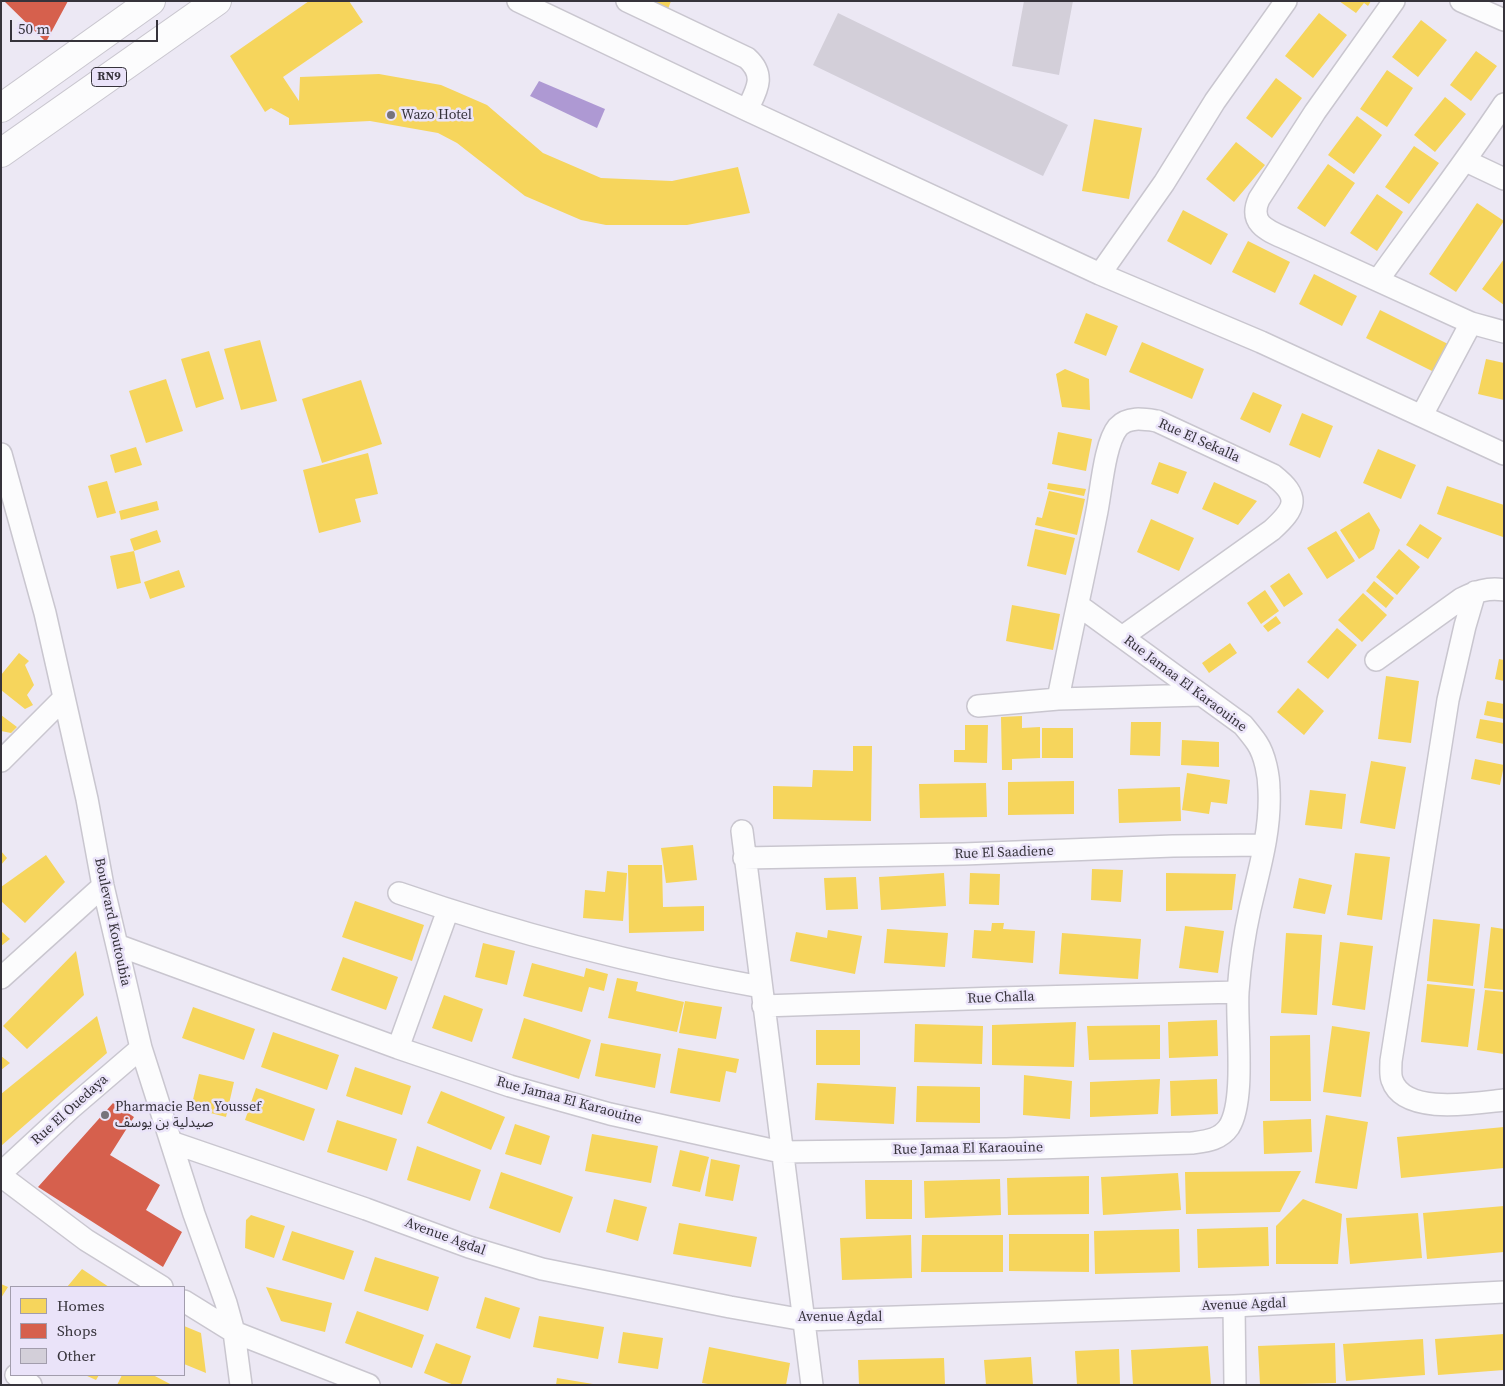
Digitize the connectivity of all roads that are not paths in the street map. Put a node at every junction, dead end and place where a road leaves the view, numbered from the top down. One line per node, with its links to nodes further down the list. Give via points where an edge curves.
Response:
1 (151, 1): 10 (main road, RN9)
2 (217, 1): 12 (main road, RN9)
3 (518, 1): 11 (street)
4 (627, 1): 11 (street, via 748,58 757,71 758,85)
5 (1286, 1): 15 (street)
6 (1394, 1): 16 (street, via 1315,112 1259,200 1255,212 1258,222 1266,228)
7 (1461, 1): 8 (street)
8 (1504, 20)
9 (1504, 104): 13 (street)
10 (1, 108)
11 (747, 110): 15 (street)
12 (1, 153)
13 (1466, 161): 14 (street); 16 (street)
14 (1504, 179)
15 (1100, 274): 19 (street)
16 (1378, 280): 17 (street)
17 (1471, 324): 18 (street); 19 (street)
18 (1504, 332)
19 (1422, 415): 21 (street)
20 (1, 454): 28 (street, Boulevard Koutoubia, via 45,613)
21 (1504, 454)
22 (1504, 590): 23 (street)
23 (1475, 592): 26 (street, via 1449,606); 44 (street, via 1448,700 1391,1061 1392,1081 1409,1099 1422,1103)
24 (1078, 605): 25 (street, Rue Jamaa El Karaouine); 25 (street, Rue El Sekalla, via 1108,454 1120,425 1136,419 1157,421 1273,475 1285,484 1292,498 1286,517); 29 (street, Rue El Sekalla)
25 (1122, 637): 27 (street, Rue Jamaa El Karaouine)
26 (1376, 660)
27 (1201, 695): 29 (street); 33 (street, Rue Jamaa El Karaouine, via 1243,725 1258,744 1270,789)
28 (64, 698): 31 (street); 35 (street, Boulevard Koutoubia)
29 (1058, 699): 30 (street)
30 (978, 706)
31 (1, 761)
32 (742, 831): 34 (street)
33 (1264, 845): 34 (street, Rue El Saadiene); 40 (street, Rue Jamaa El Karaouine)
34 (744, 858): 41 (street)
35 (104, 886): 38 (street, Boulevard Koutoubia); 39 (street)
36 (399, 893): 37 (street, Rue Challa)
37 (448, 910): 41 (street, Rue Challa); 43 (street)
38 (117, 945): 42 (street, Boulevard Koutoubia); 43 (street, Rue Jamaa El Karaouine)
39 (1, 978)
40 (1238, 992): 41 (street, Rue Challa, via 997,998); 46 (street, Rue Jamaa El Karaouine, via 1237,1099 1228,1127 1212,1140 1006,1149)
41 (762, 997): 46 (street)
42 (141, 1048): 45 (street, Boulevard Koutoubia); 47 (street, Rue El Ouedaya, via 70,1109)
43 (398, 1048): 46 (street, Rue Jamaa El Karaouine, via 562,1102)
44 (1504, 1100)
45 (171, 1142): 52 (street, Avenue Agdal, via 469,1248 542,1269); 53 (street, Boulevard Koutoubia)
46 (781, 1152): 52 (street)
47 (1, 1175): 48 (street, via 86,1240)
48 (160, 1286)
49 (1504, 1292): 51 (street, Avenue Agdal)
50 (185, 1302): 53 (street)
51 (1234, 1306): 52 (street, Avenue Agdal); 59 (street)
52 (804, 1320): 58 (street)
53 (234, 1332): 56 (street, Boulevard Koutoubia); 57 (street)
54 (18, 1376): 55 (street)
55 (31, 1385)
56 (241, 1385)
57 (369, 1385)
58 (812, 1385)
59 (1235, 1385)

